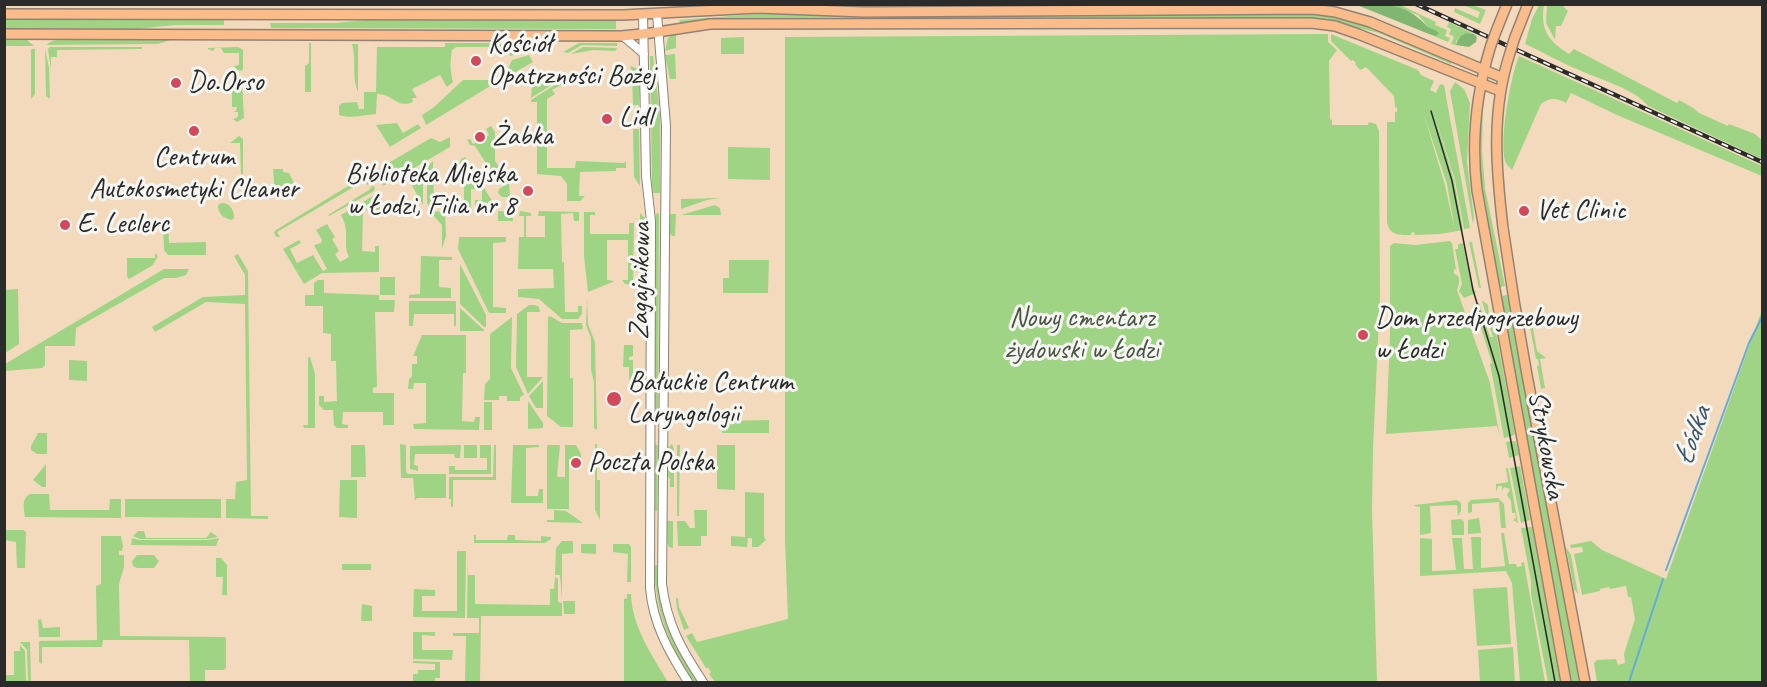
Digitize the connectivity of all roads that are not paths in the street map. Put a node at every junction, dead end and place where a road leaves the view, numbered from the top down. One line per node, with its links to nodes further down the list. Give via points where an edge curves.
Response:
1 (1507, 4): 11 (main road, Strykowska, bridge)
2 (1528, 4): 12 (main road, Strykowska, bridge)
3 (4, 14): 4 (main road)
4 (643, 14): 5 (main road); 8 (street, Zagajnikowa)
5 (657, 14): 6 (street, Zagajnikowa); 11 (main road, via 758,8 864,12 1319,10 1370,22)
6 (658, 32): 8 (main road); 13 (main road, via 710,24 1311,23 1358,33); 16 (street, Zagajnikowa, via 666,126 662,584 667,615 676,637)
7 (4, 34): 9 (main road)
8 (644, 34): 9 (main road); 10 (street, Zagajnikowa)
9 (623, 36): 10 (street)
10 (644, 54): 15 (street, Zagajnikowa, via 646,176 651,221 650,588 661,634)
11 (1484, 70): 12 (main road); 13 (main road, Strykowska)
12 (1503, 78): 14 (main road, Strykowska)
13 (1480, 84): 14 (main road); 17 (main road, Strykowska, via 1474,128 1477,190)
14 (1500, 91): 18 (main road, Strykowska, via 1496,162 1509,275)
15 (688, 682)
16 (703, 682)
17 (1566, 682)
18 (1585, 682)

